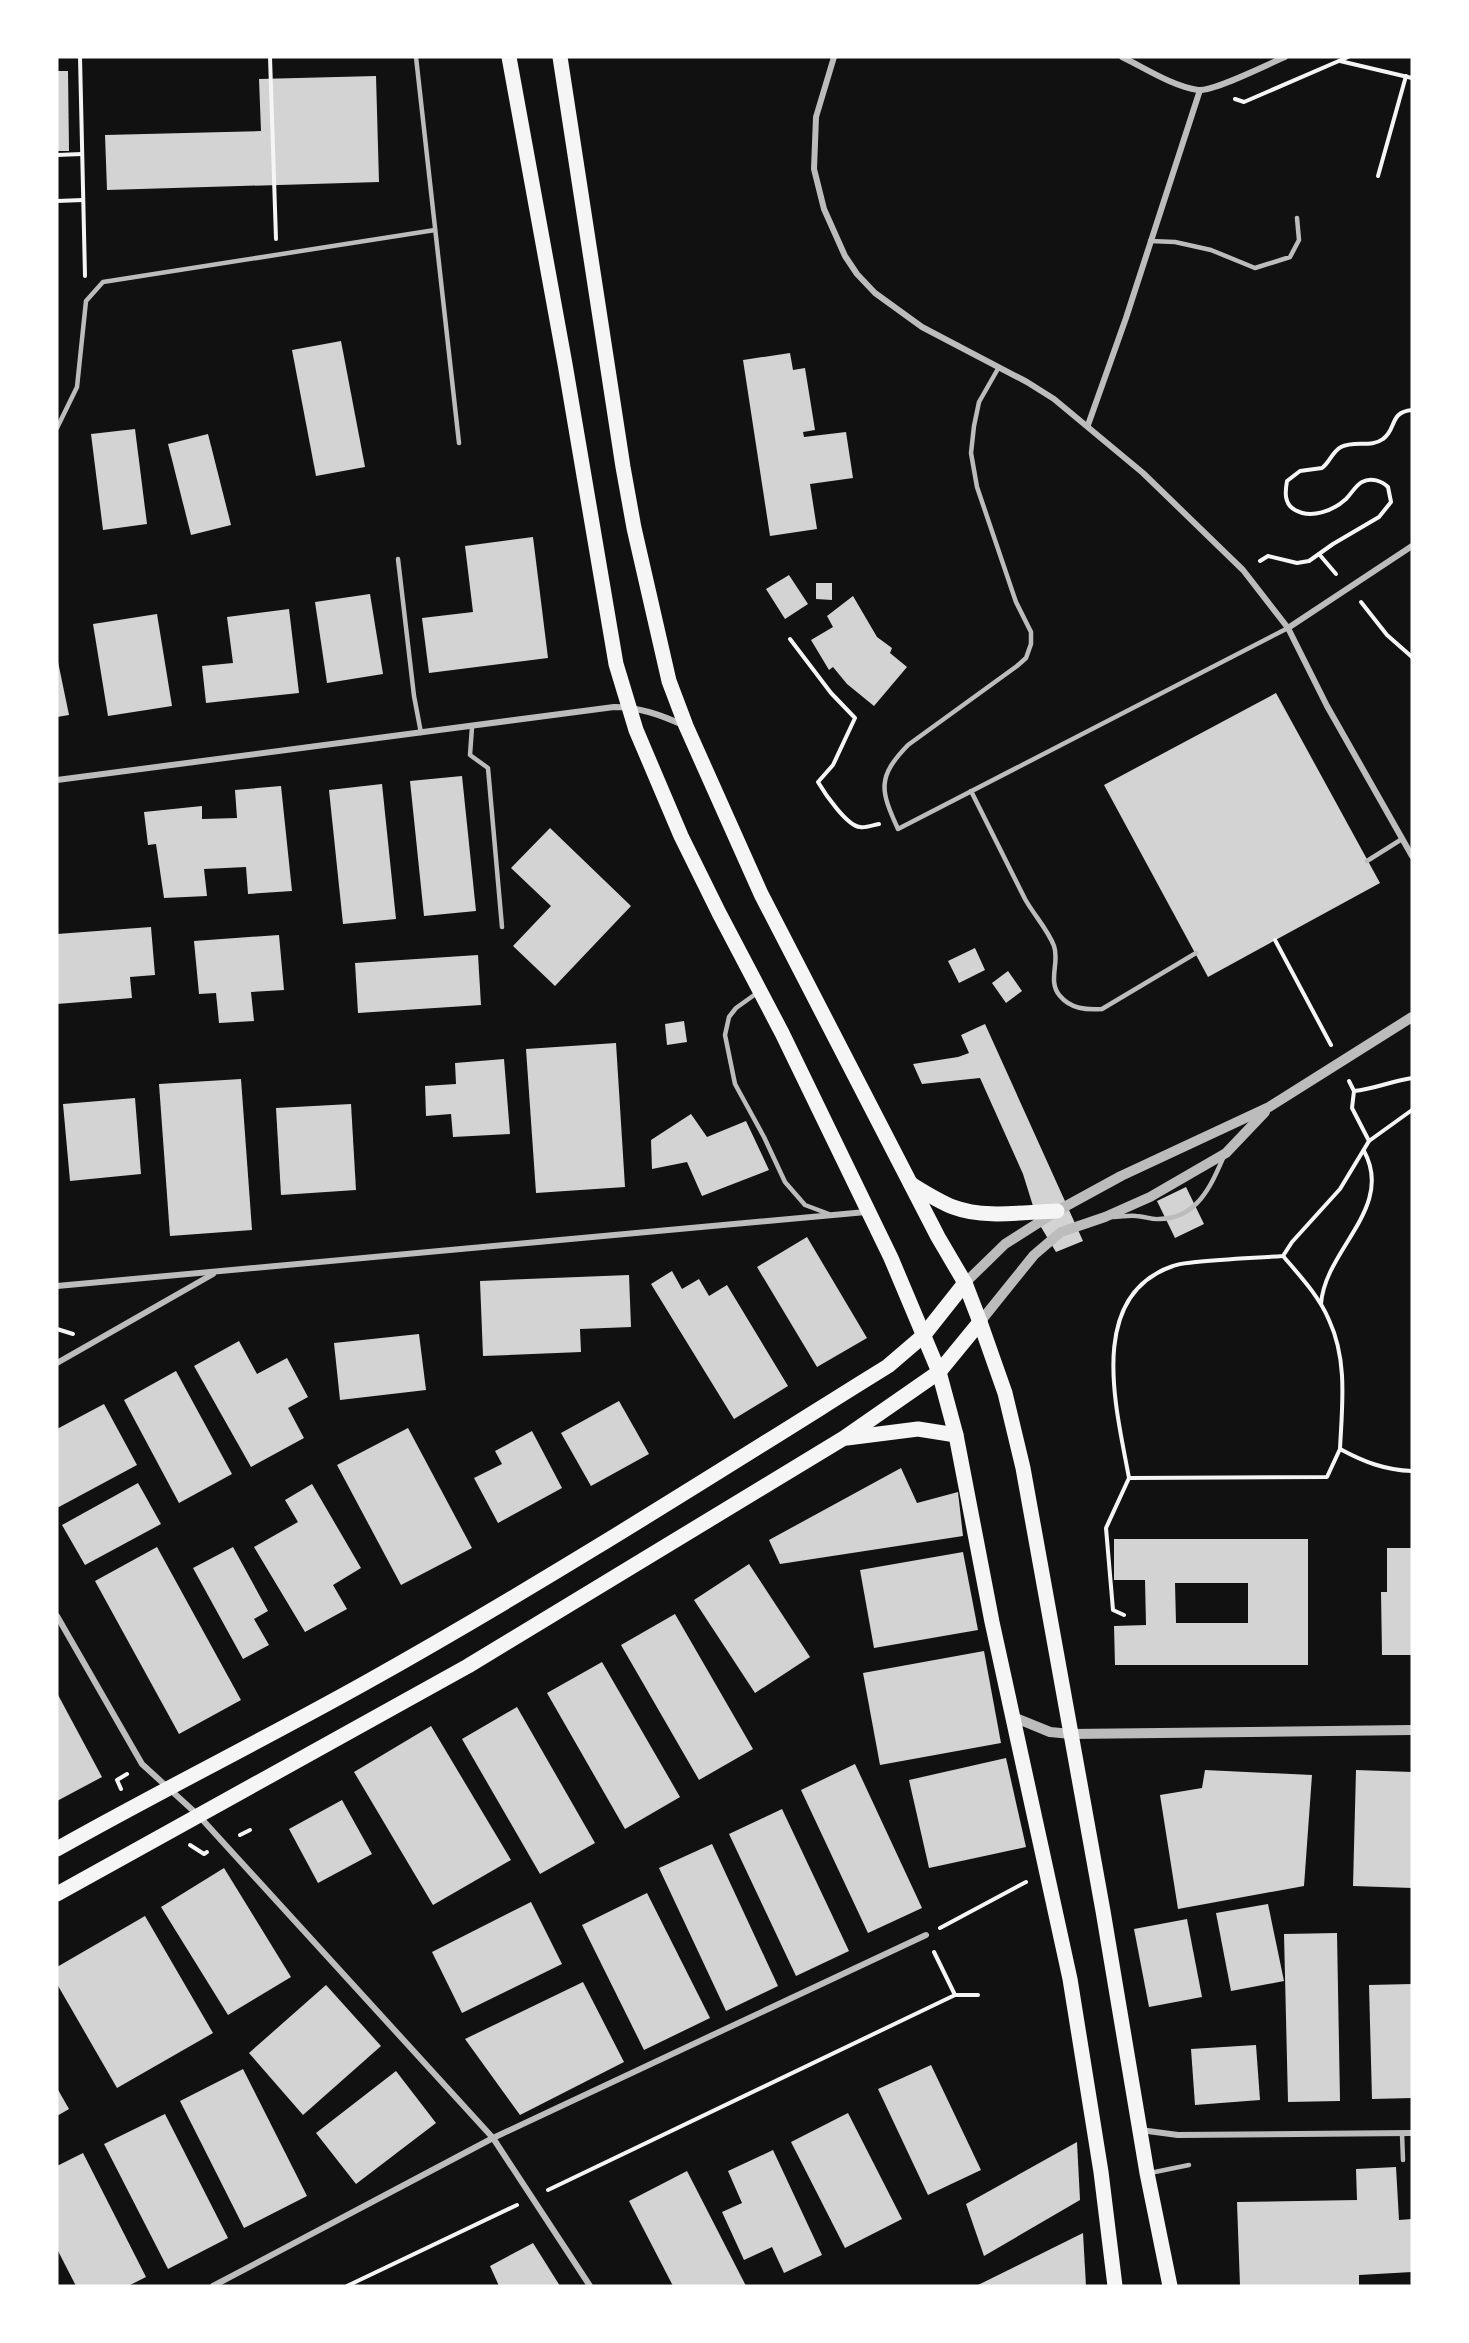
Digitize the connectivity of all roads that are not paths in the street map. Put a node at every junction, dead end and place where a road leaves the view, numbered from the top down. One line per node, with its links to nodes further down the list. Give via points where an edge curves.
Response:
1 (416, 57): 9 (lane)
2 (509, 57): 18 (main road, via 616,664)
3 (560, 57): 19 (main road, via 634,528 669,681)
4 (834, 57): 11 (street, via 816,117 814,169 824,209 845,256 875,293 898,311)
5 (1122, 57): 7 (street, via 1178,84)
6 (1285, 57): 7 (street)
7 (1200, 90): 10 (street)
8 (1297, 218): 10 (lane, via 1299,240 1290,257 1255,268 1211,250 1175,242)
9 (435, 230): 13 (lane, via 103,282 86,301 77,387); 14 (lane)
10 (1150, 242): 12 (street)
11 (999, 367): 12 (street, via 1054,399); 23 (lane, via 979,402 971,453 977,487 1016,602 1031,632 1031,644 1026,658 908,745 888,769 884,781 898,829)
12 (1088, 425): 17 (street, via 1244,572)
13 (57, 428)
14 (459, 442)
15 (1412, 546): 17 (street)
16 (398, 559): 21 (lane)
17 (1288, 628): 23 (lane); 24 (street)
18 (628, 707): 19 (street); 20 (street); 29 (main road, via 681,836)
19 (686, 726): 33 (main road, via 761,894)
20 (472, 727): 21 (street); 27 (lane, via 470,755 488,768)
21 (421, 733): 22 (street)
22 (57, 780)
23 (970, 791): 28 (lane, via 1054,946 1054,985 1073,1006 1102,1009)
24 (1402, 839): 25 (street); 26 (lane)
25 (1412, 856)
26 (1367, 861)
27 (502, 927)
28 (1196, 953)
29 (759, 992): 35 (main road); 36 (lane, via 729,1017 725,1035 735,1084 785,1182 805,1205)
30 (1412, 1017): 31 (street)
31 (1269, 1107): 32 (street); 34 (street, via 1121,1176)
32 (1226, 1153): 37 (street, via 1150,1197); 37 (lane, via 1200,1202 1177,1218)
33 (911, 1184): 34 (main road, via 940,1202 972,1212); 39 (main road)
34 (1057, 1211): 39 (street, via 1005,1244)
35 (867, 1212): 36 (street); 42 (main road)
36 (829, 1214): 38 (street)
37 (1104, 1218): 41 (street, via 1061,1232 1034,1255)
38 (216, 1272): 40 (street); 43 (street)
39 (965, 1283): 41 (main road); 42 (main road)
40 (57, 1286)
41 (980, 1322): 44 (main road); 50 (main road, via 1017,1439)
42 (923, 1336): 44 (main road); 51 (main road, via 888,1366 614,1536 365,1683)
43 (57, 1363)
44 (939, 1372): 45 (main road); 46 (main road)
45 (956, 1435): 46 (main road, via 918,1429); 48 (main road)
46 (844, 1438): 52 (main road, via 468,1666)
47 (57, 1616): 51 (street, via 142,1764)
48 (1013, 1717): 50 (street, via 1050,1732); 65 (main road, via 1070,1979)
49 (1412, 1730): 50 (street)
50 (1071, 1734): 56 (main road)
51 (169, 1788): 52 (street); 53 (main road)
52 (199, 1816): 54 (main road); 59 (street)
53 (57, 1849)
54 (57, 1894)
55 (926, 1935): 59 (street)
56 (1140, 2130): 57 (street, via 1178,2134); 62 (main road)
57 (1402, 2133): 58 (street); 60 (lane)
58 (1412, 2133)
59 (493, 2138): 63 (street); 64 (street)
60 (1403, 2160)
61 (1189, 2165): 62 (lane)
62 (1147, 2173): 66 (main road)
63 (213, 2286)
64 (591, 2286)
65 (1115, 2286)
66 (1170, 2286)

